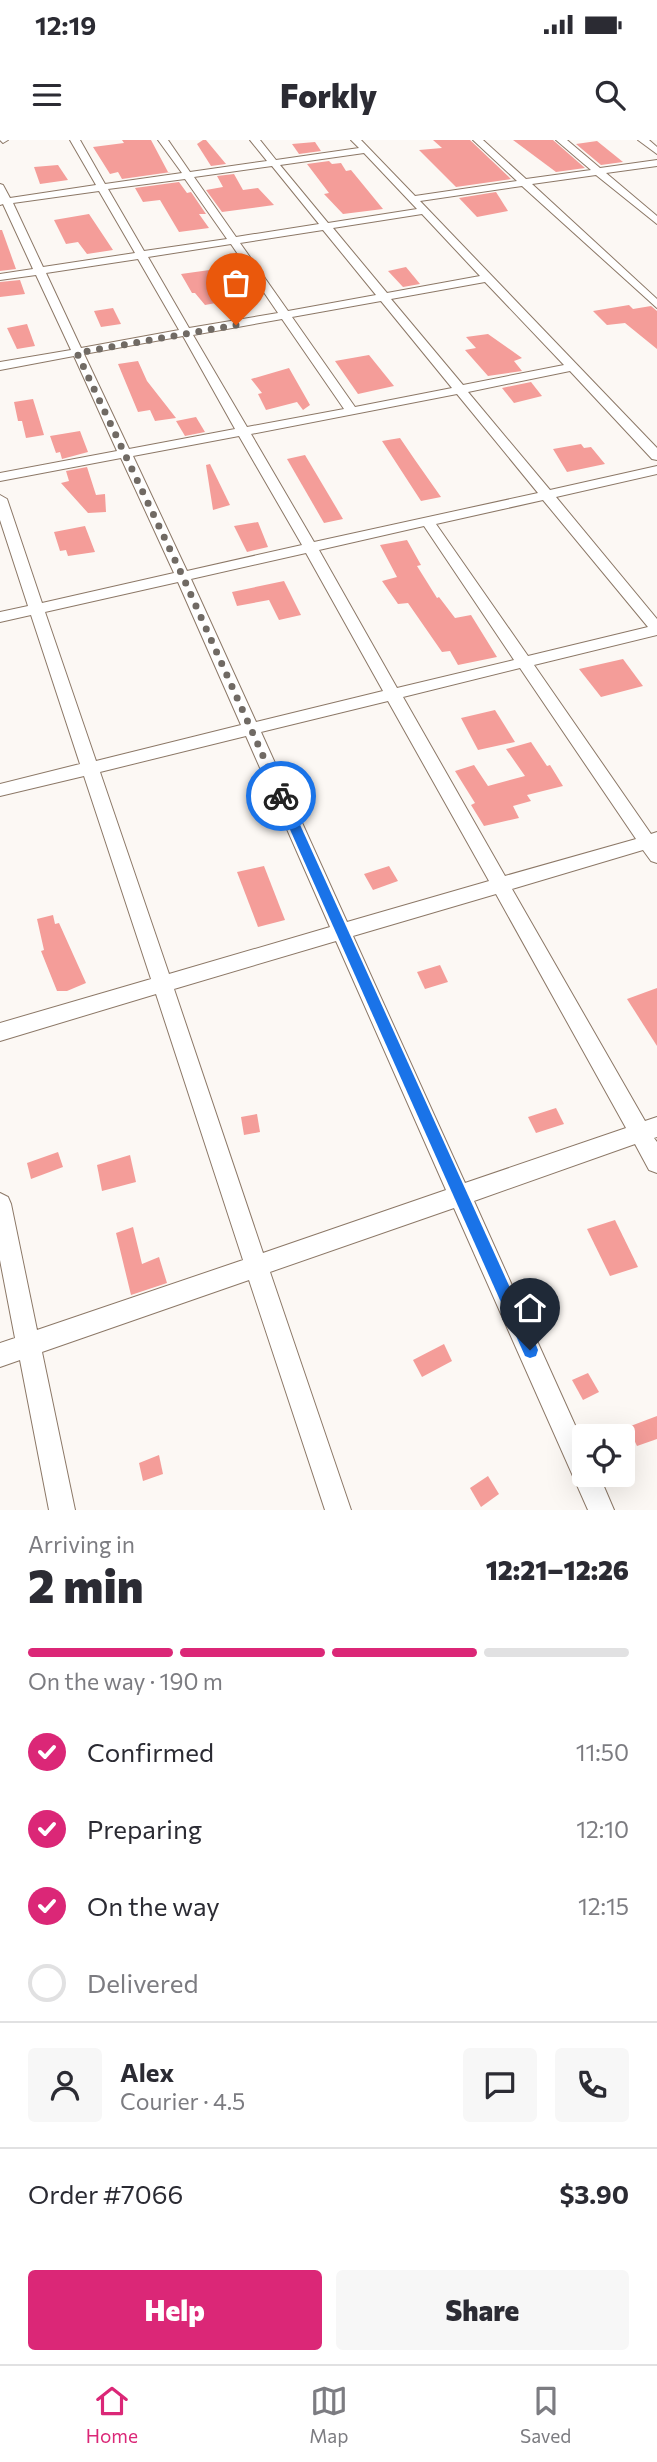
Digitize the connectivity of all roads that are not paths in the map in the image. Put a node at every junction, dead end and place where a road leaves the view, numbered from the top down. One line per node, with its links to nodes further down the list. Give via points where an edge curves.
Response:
1 (75, 140): 15 (street)
2 (163, 140): 13 (street)
3 (255, 140): 10 (street)
4 (376, 140): 8 (street)
5 (478, 140): 14 (street)
6 (561, 140): 12 (street)
7 (643, 140): 9 (street)
8 (360, 144): 10 (street); 17 (street)
9 (657, 150)
10 (273, 163): 13 (street); 20 (street)
11 (657, 163): 12 (street)
12 (598, 172): 14 (street); 19 (street)
13 (189, 175): 15 (street); 21 (street)
14 (525, 182): 17 (street); 27 (street)
15 (103, 187): 16 (street); 22 (street)
16 (2, 197): 23 (street)
17 (412, 199): 18 (street)
18 (424, 211): 20 (street); 25 (street)
19 (657, 222)
20 (326, 226): 21 (street); 26 (street)
21 (234, 240): 22 (street); 28 (street)
22 (142, 255): 23 (street); 29 (street)
23 (39, 271): 24 (street); 30 (street)
24 (0, 277)
25 (488, 278): 26 (street); 32 (street)
26 (385, 298): 28 (street); 33 (street)
27 (657, 306)
28 (286, 316): 29 (street); 34 (street)
29 (187, 334): 30 (street); 35 (street)
30 (77, 353): 31 (street); 36 (street)
31 (0, 366)
32 (573, 367): 33 (street); 37 (street)
33 (462, 389): 34 (street); 40 (street)
34 (352, 411): 35 (street)
35 (242, 431): 36 (street); 43 (street)
36 (123, 452): 39 (street); 44 (street)
37 (657, 456)
38 (657, 470): 40 (street)
39 (0, 477)
40 (548, 495): 42 (street); 47 (street)
41 (0, 499): 45 (street)
42 (428, 522): 43 (street); 48 (street)
43 (311, 549): 44 (street); 49 (street)
44 (183, 577): 45 (street); 50 (street)
45 (37, 609): 46 (street); 51 (street)
46 (0, 617)
47 (657, 629): 48 (street)
48 (524, 662): 49 (street); 53 (street)
49 (392, 693): 50 (street); 54 (street)
50 (251, 729): 51 (street); 55 (street)
51 (90, 768): 52 (street); 56 (street)
52 (0, 790)
53 (654, 846): 54 (street)
54 (501, 886): 55 (street); 58 (street)
55 (341, 933): 56 (street); 60 (street)
56 (163, 985): 57 (street); 62 (street)
57 (0, 1032)
58 (649, 1130): 59 (street); 60 (street)
59 (657, 1163)
60 (460, 1195): 62 (street); 65 (street)
61 (0, 1204): 63 (street)
62 (257, 1268): 63 (street); 68 (street)
63 (29, 1345): 64 (street); 67 (street)
64 (0, 1355)
65 (572, 1445)
66 (591, 1487): 69 (street)
67 (62, 1510)
68 (338, 1510)
69 (601, 1510)

